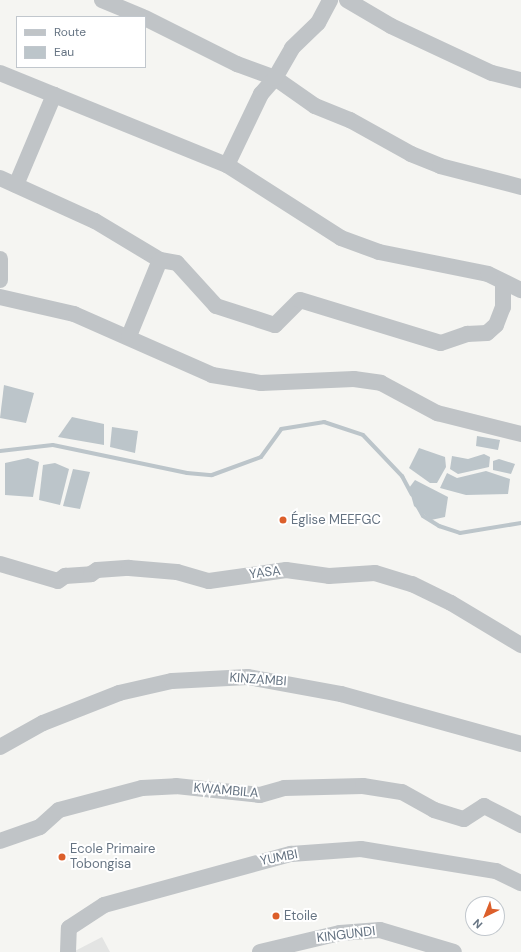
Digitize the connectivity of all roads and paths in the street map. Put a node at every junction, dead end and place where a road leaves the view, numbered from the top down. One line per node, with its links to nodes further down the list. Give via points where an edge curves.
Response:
1 (102, 0): 4 (street)
2 (330, 0): 7 (street, via 318,23 292,48)
3 (347, 0): 8 (street, via 391,26 492,73)
4 (142, 16)
5 (146, 18): 7 (street, via 237,64)
6 (0, 73): 9 (street)
7 (276, 78): 10 (street, via 261,94); 13 (street, via 315,106 350,120 411,154 440,166)
8 (521, 80)
9 (54, 95): 10 (street); 12 (street)
10 (227, 164): 17 (street, via 341,238 379,252 488,274)
11 (0, 178): 12 (street)
12 (16, 185): 15 (street, via 95,220)
13 (521, 187)
14 (0, 259): 16 (street)
15 (160, 260): 17 (street, via 177,263 216,306 242,317 275,326 300,300 441,343 467,334 487,333 496,325 506,296); 20 (street)
16 (0, 280)
17 (503, 283): 18 (street)
18 (521, 290)
19 (0, 297): 20 (street, via 74,314)
20 (129, 336): 21 (street, via 212,375 261,383 354,379 381,383 437,413)
21 (521, 434)
22 (0, 564): 23 (street, YASA, via 58,581 65,576 91,574 97,570 129,568 183,573 209,581 286,570 329,576 359,571 375,573 412,584 451,603)
23 (521, 645)
24 (521, 744): 25 (street, KINZAMBI, via 341,694 248,677 172,681 119,692 43,723)
25 (0, 747)
26 (521, 824): 27 (street, KWAMBILA, via 484,806 464,819 434,810 402,792 363,786 284,788 260,795 176,786 142,788 59,810 40,827)
27 (0, 841)
28 (521, 883): 29 (street, YUMBI, via 496,871 361,849 291,854 104,905 69,928)
29 (68, 952)
30 (260, 952): 31 (street, KINGUNDI, via 340,933 380,930)
31 (454, 952)

